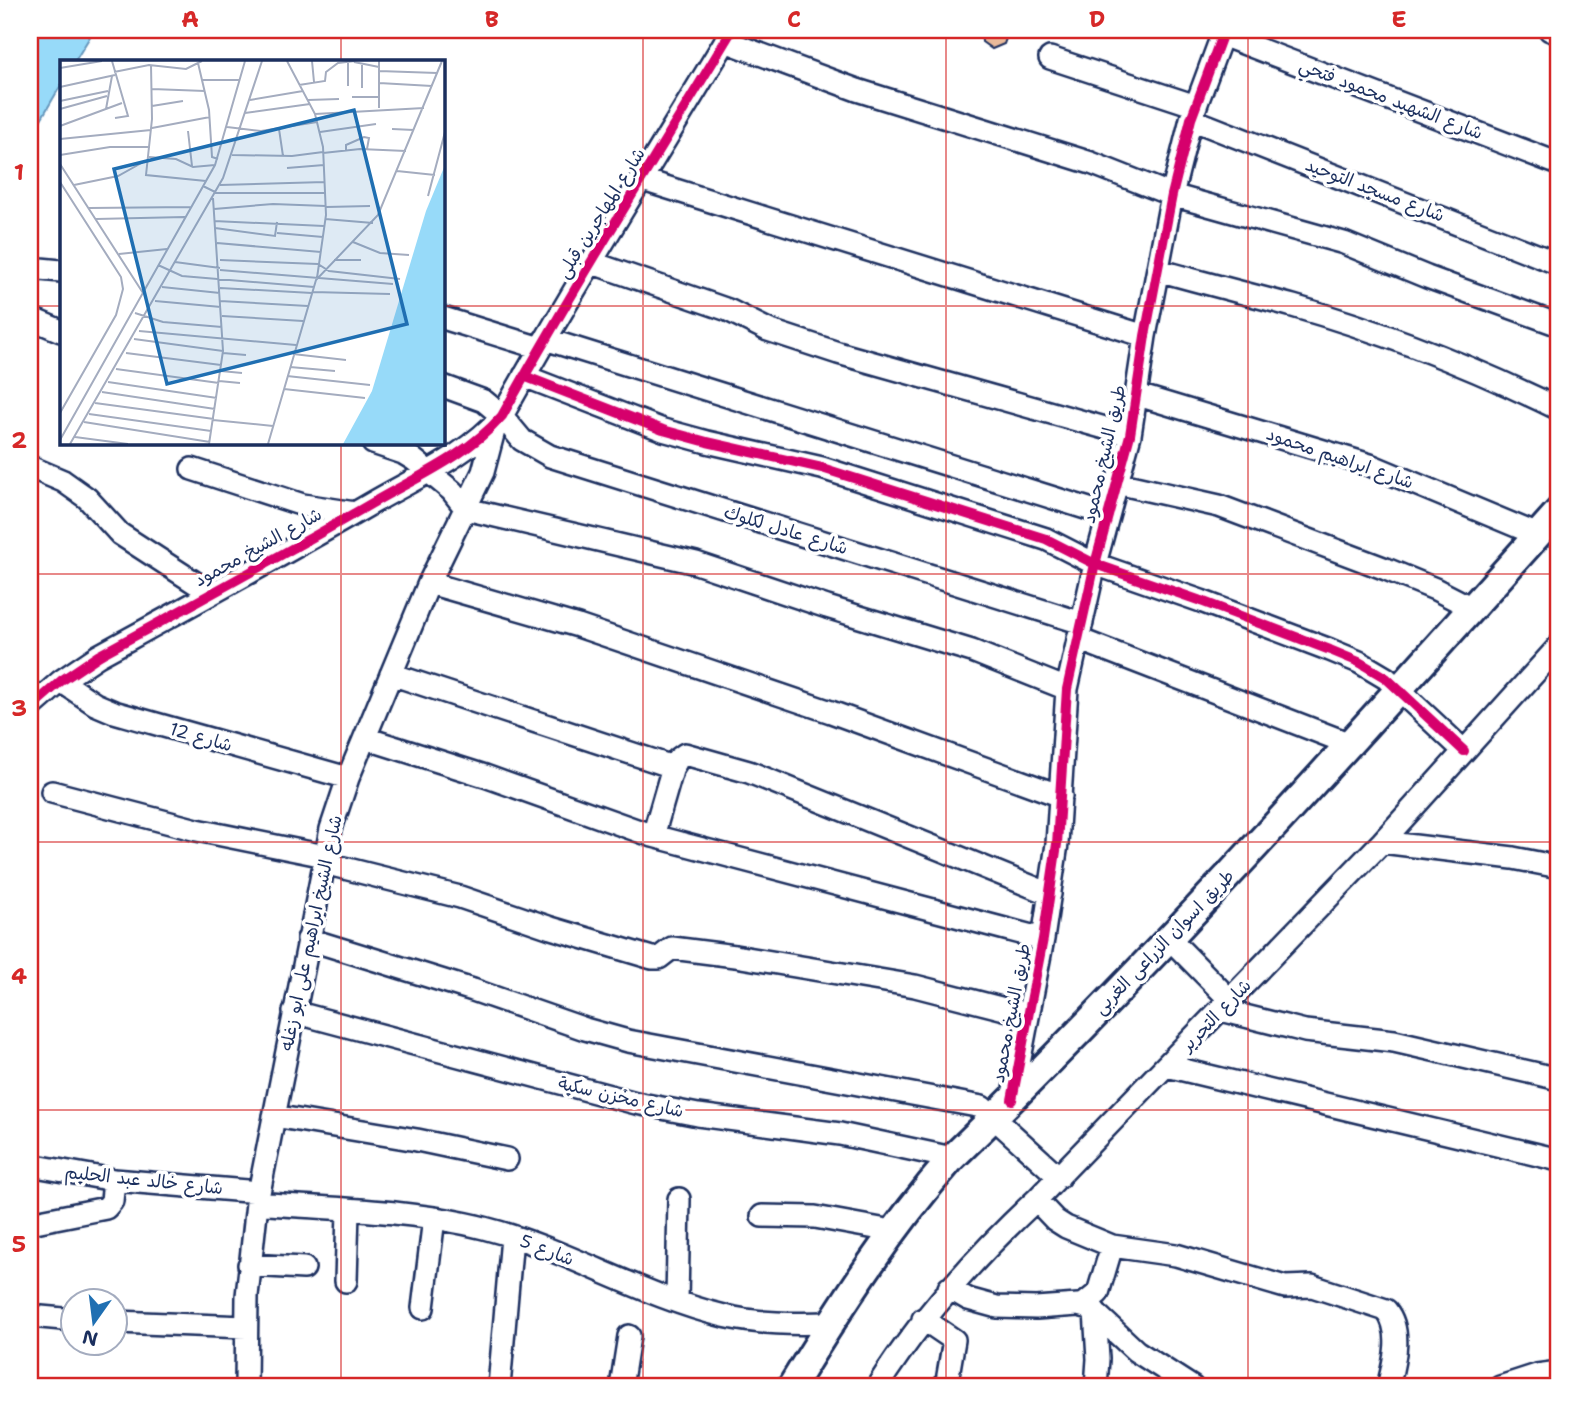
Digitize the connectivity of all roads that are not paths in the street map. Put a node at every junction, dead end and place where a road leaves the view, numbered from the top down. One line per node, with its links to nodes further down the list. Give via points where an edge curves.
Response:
1 (1550, 30): 3 (street)
2 (1223, 32): 6 (street, طريق الشيخ محمود); 7 (street, شارع الشهيد محمود فتحي)
3 (1559, 33)
4 (729, 36): 8 (street, شارع المهاجرين قبلى); 9 (street, via 857,90 1091,163)
5 (1050, 58): 6 (street, شارع مسجد التوحيد)
6 (1193, 112): 9 (street, طريق الشيخ محمود); 11 (street, شارع مسجد التوحيد)
7 (1559, 164)
8 (643, 180): 10 (street, شارع المهاجرين قبلى); 19 (street)
9 (1172, 195): 13 (street, طريق الشيخ محمود); 17 (street, via 1344,243)
10 (590, 262): 20 (street, شارع المهاجرين قبلى); 26 (street, via 838,353)
11 (1559, 264)
12 (30, 268): 14 (street)
13 (1158, 270): 19 (street, طريق الشيخ محمود); 24 (street, via 1385,337)
14 (60, 271)
15 (30, 318): 18 (street)
16 (444, 318): 20 (street)
17 (1559, 325)
18 (60, 331)
19 (1146, 336): 23 (street, طريق الشيخ محمود)
20 (542, 343): 21 (street, شارع المهاجرين قبلى); 35 (street)
21 (524, 376): 25 (street, شارع المهاجرين قبلى); 37 (street, via 663,429 822,468 1046,539)
22 (444, 386): 25 (street, شارع عادل لكلوك, via 484,401)
23 (1138, 395): 26 (street, طريق الشيخ محمود); 36 (street, شارع ابراهيم محمود, via 1370,465)
24 (1559, 409)
25 (499, 420): 30 (street, شارع الشيخ محمود, via 472,444); 32 (street, شارع الشيخ ابراهيم على ابو زغله); 41 (street, شارع عادل لكلوك, via 550,456)
26 (1130, 435): 31 (street, طريق الشيخ محمود)
27 (376, 444): 30 (street, via 403,453)
28 (30, 467): 39 (street, via 63,481 87,498 120,534)
29 (192, 469): 34 (street, via 303,505)
30 (426, 471): 32 (street); 34 (street, شارع الشيخ محمود)
31 (1117, 484): 35 (street, طريق الشيخ محمود); 40 (street, via 1219,506 1386,569)
32 (466, 509): 38 (street, شارع الشيخ ابراهيم على ابو زغله); 45 (street, via 696,563 972,651)
33 (1559, 511): 36 (main road, طريق اسوان الزراعى الغربى)
34 (355, 513): 39 (street, شارع الشيخ محمود)
35 (1108, 515): 37 (street, طريق الشيخ محمود)
36 (1538, 535): 40 (main road, طريق اسوان الزراعى الغربى)
37 (1095, 564): 41 (street, طريق الشيخ محمود); 46 (street, via 1330,649 1373,669)
38 (429, 583): 43 (street, شارع الشيخ ابراهيم على ابو زغله); 54 (street, via 578,626)
39 (211, 593): 44 (street, شارع الشيخ محمود)
40 (1472, 608): 46 (main road, طريق اسوان الزراعى الغربى)
41 (1080, 631): 45 (street, طريق الشيخ محمود); 49 (street, شارع عادل لكلوك)
42 (1559, 646): 50 (street, شارع التحرير)
43 (391, 674): 48 (street, شارع الشيخ ابراهيم على ابو زغله); 51 (street)
44 (61, 681): 47 (street, شارع الشيخ محمود); 52 (street, شارع 12, via 114,712)
45 (1067, 689): 54 (street, طريق الشيخ محمود)
46 (1400, 689): 49 (main road, طريق اسوان الزراعى الغربى); 50 (street)
47 (30, 708)
48 (365, 738): 52 (street, شارع الشيخ ابراهيم على ابو زغله); 55 (street)
49 (1350, 744): 60 (main road, طريق اسوان الزراعى الغربى)
50 (1464, 751): 56 (street, شارع التحرير)
51 (673, 767): 55 (street); 59 (street, via 685,754 749,772)
52 (348, 778): 57 (street, شارع الشيخ ابراهيم على ابو زغله)
53 (52, 792): 57 (street)
54 (1061, 796): 59 (street, طريق الشيخ محمود)
55 (653, 836): 62 (street)
56 (1382, 842): 58 (street); 63 (street, شارع التحرير)
57 (325, 859): 61 (street, شارع الشيخ ابراهيم على ابو زغله); 65 (street, via 652,958 672,948 735,956 915,986)
58 (1559, 867)
59 (1050, 894): 62 (street, طريق الشيخ محمود)
60 (1169, 938): 63 (street); 68 (main road, طريق اسوان الزراعى الغربى)
61 (308, 939): 64 (street, شارع الشيخ ابراهيم على ابو زغله); 68 (street, via 628,1041)
62 (1043, 939): 65 (street, طريق الشيخ محمود)
63 (1226, 1005): 66 (street, شارع التحرير); 67 (street, via 1305,1031 1394,1041)
64 (294, 1012): 69 (street, شارع الشيخ ابراهيم على ابو زغله); 70 (street, شارع مخزن سكية, via 636,1103 839,1134)
65 (1028, 1015): 68 (street, طريق الشيخ محمود)
66 (1167, 1066): 72 (street); 74 (street, شارع التحرير)
67 (1559, 1079)
68 (1003, 1108): 70 (main road, طريق اسوان الزراعى الغربى); 74 (street)
69 (274, 1116): 71 (street); 76 (street, شارع الشيخ ابراهيم على ابو زغله)
70 (952, 1158): 83 (main road, طريق اسوان الزراعى الغربى)
71 (507, 1159)
72 (1559, 1160)
73 (30, 1165): 75 (street, شارع خالد عبد الحليم)
74 (1059, 1177): 78 (street, شارع التحرير)
75 (114, 1180): 76 (street, شارع خالد عبد الحليم); 82 (street, via 112,1201 106,1208)
76 (258, 1198): 79 (street, شارع 5); 86 (street, شارع الشيخ ابراهيم على ابو زغله)
77 (679, 1199): 90 (street)
78 (1036, 1200): 85 (street, via 1066,1227); 89 (street, شارع التحرير)
79 (348, 1211): 81 (street, شارع 5); 88 (street)
80 (762, 1216): 83 (street, via 815,1217)
81 (434, 1218): 84 (street, شارع 5); 91 (street)
82 (30, 1223)
83 (892, 1231): 97 (main road, طريق اسوان الزراعى الغربى)
84 (512, 1237): 90 (street, شارع 5); 102 (street)
85 (1112, 1246): 92 (street); 109 (street, via 1175,1255 1285,1287 1312,1286 1386,1310 1396,1332)
86 (249, 1265): 87 (street); 98 (street, شارع الشيخ ابراهيم على ابو زغله)
87 (304, 1268)
88 (346, 1281)
89 (949, 1288): 92 (street, via 997,1307); 95 (street, شارع التحرير)
90 (677, 1301): 97 (street, شارع 5, via 752,1321)
91 (422, 1308)
92 (1089, 1308): 107 (street, via 1098,1359); 108 (street, via 1136,1352)
93 (30, 1316): 94 (street)
94 (60, 1319)
95 (923, 1319): 105 (street, شارع التحرير); 106 (street, via 954,1340)
96 (130, 1323): 98 (street)
97 (830, 1323): 104 (main road, طريق اسوان الزراعى الغربى)
98 (246, 1327): 101 (street, شارع الشيخ ابراهيم على ابو زغله)
99 (629, 1336): 103 (street)
100 (1559, 1372): 110 (street)
101 (246, 1387)
102 (499, 1387)
103 (621, 1387)
104 (791, 1387)
105 (877, 1387)
106 (946, 1387)
107 (1096, 1387)
108 (1192, 1387)
109 (1388, 1387)
110 (1500, 1387)

